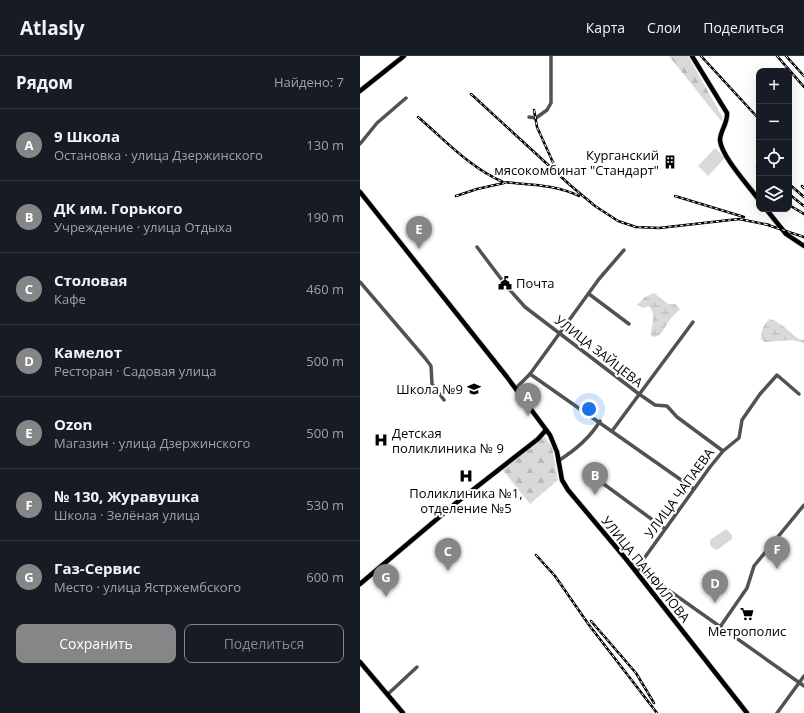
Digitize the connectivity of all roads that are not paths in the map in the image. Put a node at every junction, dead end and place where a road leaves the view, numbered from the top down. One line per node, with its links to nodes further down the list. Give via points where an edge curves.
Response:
1 (404, 56): 4 (main road)
2 (551, 56): 6 (street, via 552,102 547,110 536,118)
3 (692, 56): 9 (main road, via 727,113 726,124 720,137 722,149)
4 (360, 91)
5 (406, 98): 7 (street, via 377,122)
6 (529, 117)
7 (360, 144)
8 (360, 192): 20 (main road, УЛИЦА ПАНФИЛОВА)
9 (756, 196)
10 (768, 212): 11 (main road, via 782,230)
11 (804, 246)
12 (477, 247): 18 (street, УЛИЦА ЗАЙЦЕВА, via 520,302)
13 (624, 250): 15 (street)
14 (360, 282): 23 (street, via 426,358 430,366 432,384)
15 (589, 294): 17 (street); 18 (street)
16 (693, 322): 21 (street)
17 (629, 324)
18 (560, 333): 19 (street); 21 (street, УЛИЦА ЗАЙЦЕВА)
19 (530, 374): 20 (street); 24 (street)
20 (516, 388): 25 (main road, УЛИЦА ПАНФИЛОВА)
21 (639, 394): 26 (street); 27 (street, УЛИЦА ЗАЙЦЕВА, via 655,405 667,406 677,417)
22 (799, 394): 27 (street, УЛИЦА ЧАПАЕВА, via 776,375 742,420 739,438)
23 (444, 400)
24 (600, 422): 26 (street); 28 (street, via 584,441)
25 (546, 430): 28 (main road, УЛИЦА ПАНФИЛОВА, via 555,446); 34 (main road)
26 (612, 432): 30 (street)
27 (723, 451): 30 (street, УЛИЦА ЧАПАЕВА)
28 (558, 461): 33 (main road, УЛИЦА ПАНФИЛОВА, via 564,485)
29 (601, 482): 32 (street)
30 (694, 489): 32 (street, УЛИЦА ЧАПАЕВА)
31 (804, 505): 35 (street, via 754,566 747,588)
32 (665, 529): 33 (street, УЛИЦА ЧАПАЕВА)
33 (636, 569): 35 (street); 43 (main road, УЛИЦА ПАНФИЛОВА)
34 (360, 584)
35 (720, 627): 39 (street)
36 (360, 662): 41 (main road)
37 (417, 668): 41 (street)
38 (804, 676): 39 (street)
39 (799, 682): 40 (street); 44 (street)
40 (804, 686)
41 (388, 694): 42 (main road)
42 (403, 713)
43 (747, 713)
44 (777, 713)

